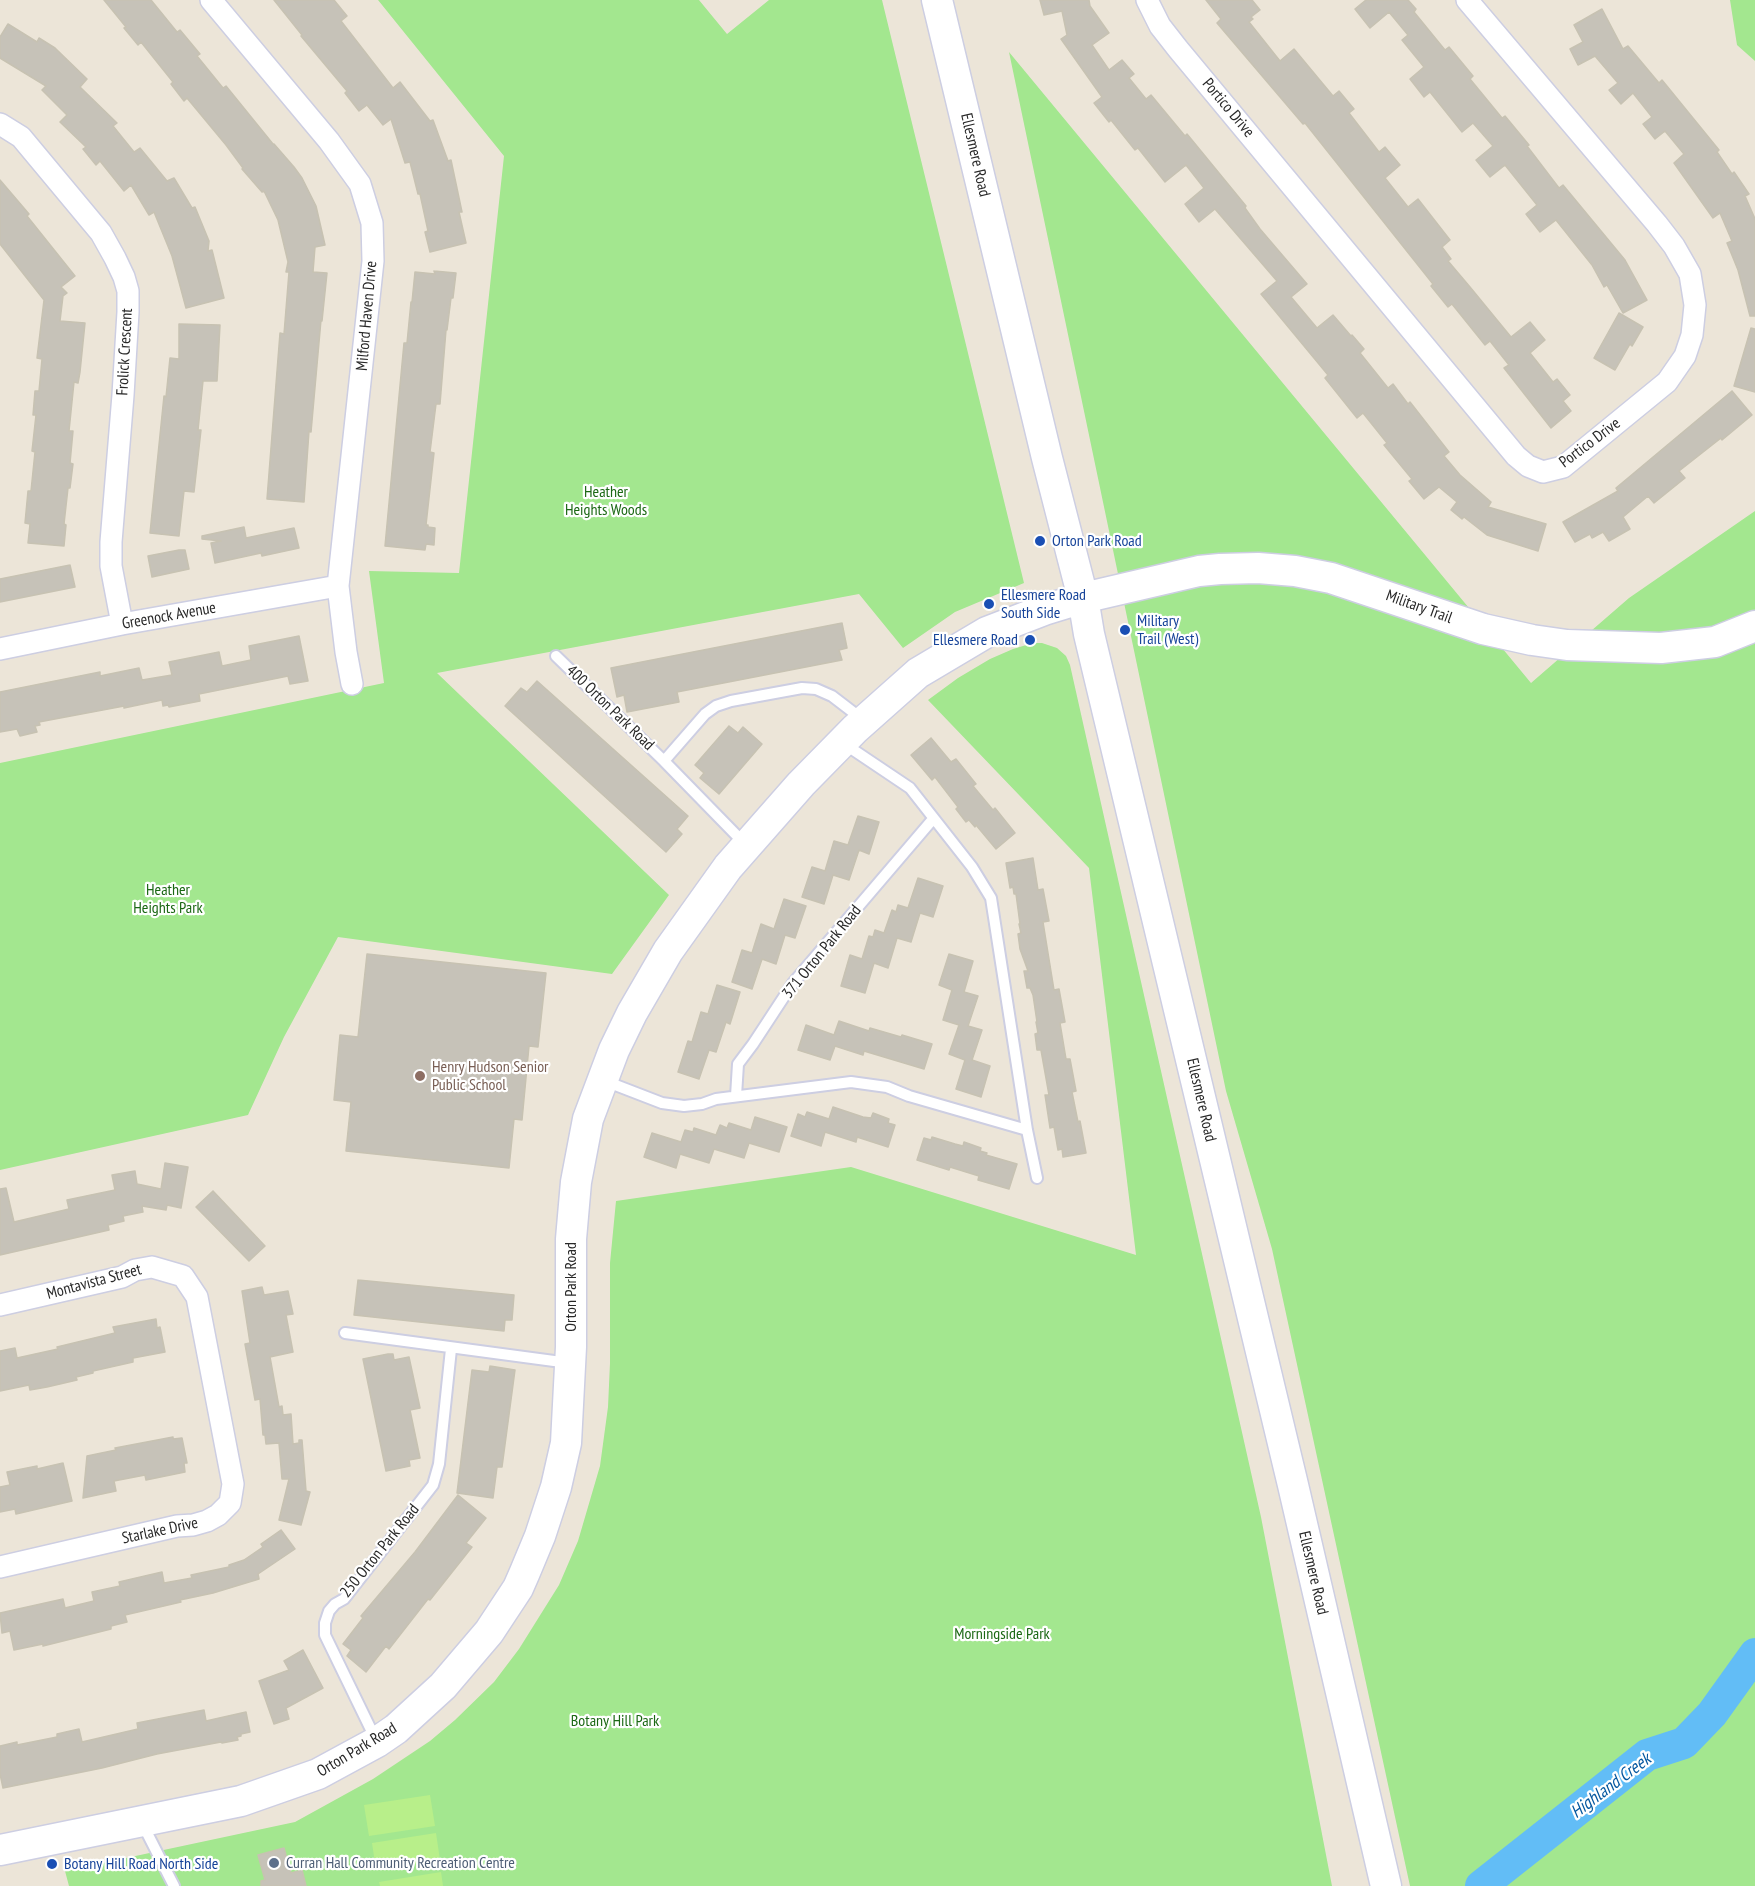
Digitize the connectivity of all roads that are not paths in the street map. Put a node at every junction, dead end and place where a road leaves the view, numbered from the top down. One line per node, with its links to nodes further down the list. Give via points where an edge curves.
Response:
1 (211, 0): 6 (street, Milford Haven Drive, via 360,184 372,223 373,261)
2 (938, 0): 7 (street, Ellesmere Road)
3 (1147, 0): 4 (street, Portico Drive, via 1178,49 1516,456 1543,472 1563,466 1668,382 1685,356 1695,305 1690,274 1674,246)
4 (1467, 0)
5 (0, 124): 8 (street, Frolick Crescent, via 21,137 100,233 128,291 111,542 111,567)
6 (338, 585): 8 (street, Greenock Avenue); 12 (street, Milford Haven Drive)
7 (1083, 598): 9 (street, Military Trail, via 1199,571 1258,568 1331,578 1483,629 1547,643 1661,648 1715,642); 13 (street, Orton Park Road, via 970,641 918,673); 32 (street, Ellesmere Road)
8 (122, 624): 10 (street, Greenock Avenue)
9 (1755, 626)
10 (0, 649)
11 (556, 656): 15 (lane, 400 Orton Park Road)
12 (352, 684)
13 (864, 721): 14 (street, Orton Park Road); 15 (lane, 400 Orton Park Road, via 832,696 816,689 732,701 705,714)
14 (843, 743): 16 (lane, via 910,788); 17 (street, Orton Park Road)
15 (664, 761): 17 (lane, 400 Orton Park Road)
16 (933, 819): 19 (lane, 371 Orton Park Road, via 793,983 738,1064); 20 (lane, via 972,867 991,898)
17 (746, 845): 18 (street, Orton Park Road, via 668,951)
18 (602, 1080): 19 (lane, via 672,1105 695,1106); 25 (street, Orton Park Road, via 588,1119 576,1182)
19 (736, 1096): 20 (lane, via 851,1082 887,1087)
20 (1027, 1130): 21 (lane)
21 (1036, 1178)
22 (0, 1305): 26 (street, Montavista Street, via 152,1267 183,1276 197,1297)
23 (345, 1333): 24 (lane)
24 (451, 1349): 25 (lane); 28 (lane, 250 Orton Park Road, via 439,1464 433,1485 344,1599 329,1611 325,1623 325,1635)
25 (569, 1363): 28 (street, Orton Park Road, via 566,1443 540,1536 518,1587 489,1632 443,1686)
26 (214, 1382): 27 (street, Starlake Drive, via 233,1484 230,1503 218,1515 193,1525)
27 (0, 1567)
28 (377, 1742): 29 (street, Orton Park Road, via 318,1774 241,1801)
29 (141, 1821): 30 (street, Orton Park Road); 31 (lane)
30 (0, 1850)
31 (174, 1886)
32 (1386, 1886)

